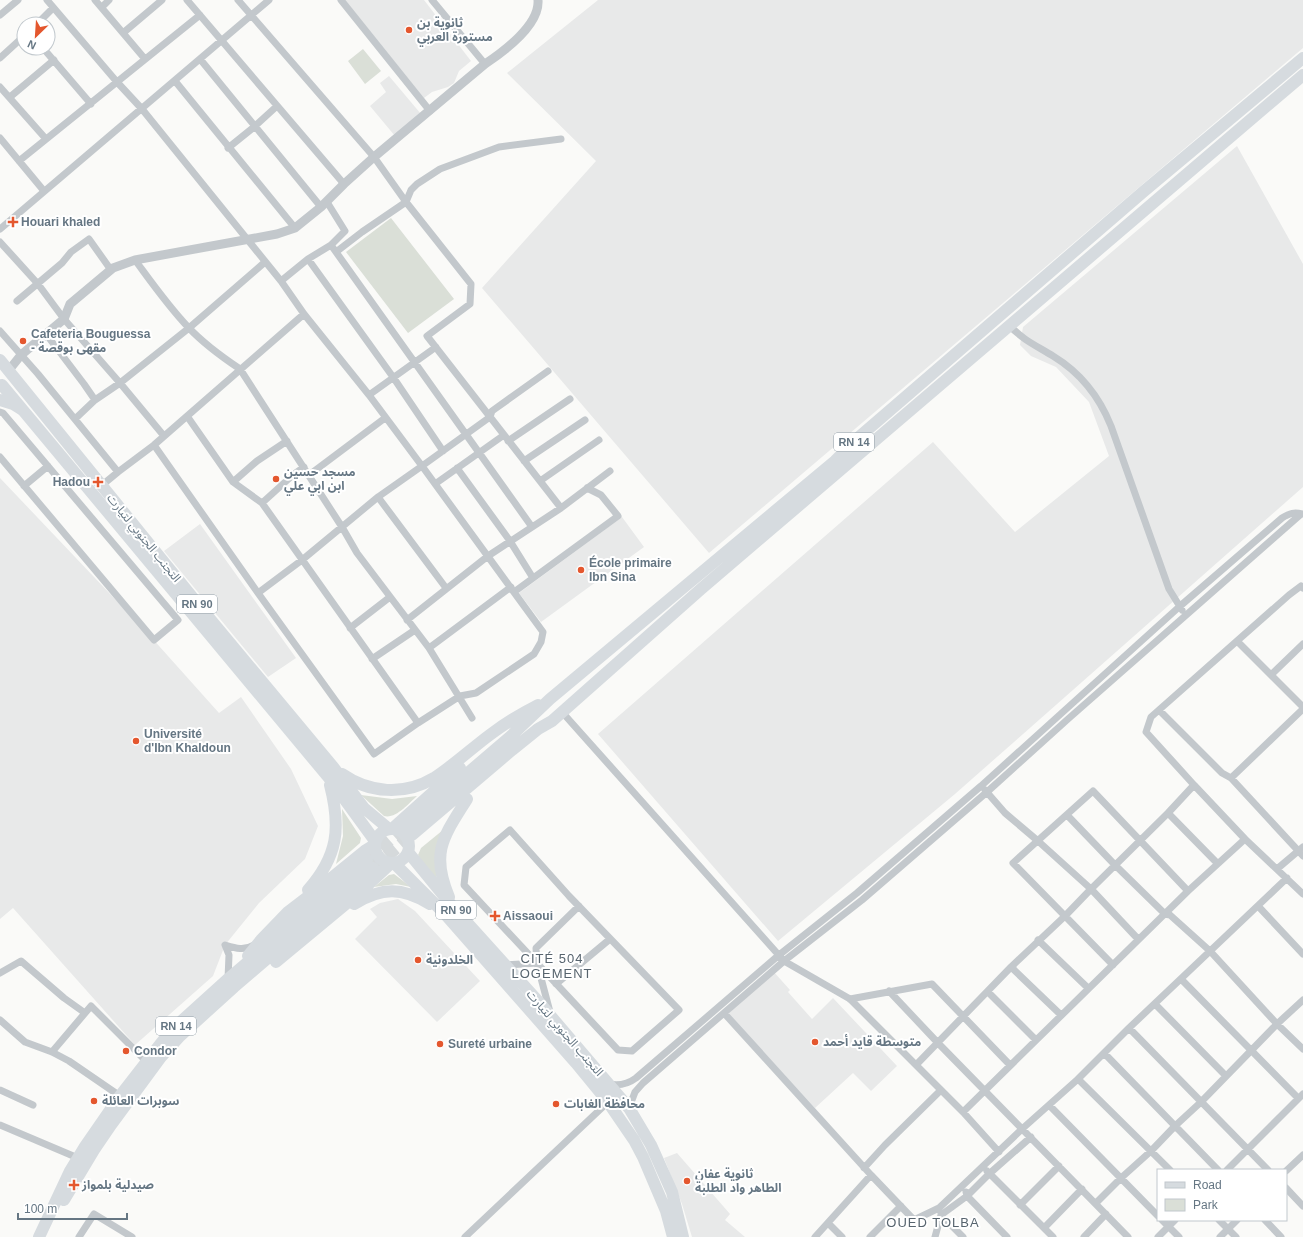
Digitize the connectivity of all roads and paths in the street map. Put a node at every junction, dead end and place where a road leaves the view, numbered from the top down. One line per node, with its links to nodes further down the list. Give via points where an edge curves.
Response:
1 (18, 0): 14 (street)
2 (47, 0): 13 (street)
3 (95, 0): 12 (street)
4 (110, 0): 12 (street)
5 (162, 0): 18 (street)
6 (187, 0): 15 (street)
7 (238, 0): 16 (street)
8 (269, 0): 16 (street)
9 (341, 0): 36 (street)
10 (432, 0): 27 (street)
11 (538, 0): 27 (street, via 527,30)
12 (102, 7): 18 (street)
13 (54, 8): 17 (street); 30 (street)
14 (0, 15)
15 (200, 15): 19 (street); 24 (street)
16 (251, 15): 19 (street); 42 (street)
17 (46, 16)
18 (123, 33): 24 (street)
19 (221, 40): 25 (street); 34 (street)
20 (16, 43): 22 (street)
21 (50, 56): 26 (street)
22 (0, 58)
23 (1303, 58): 90 (main road, RN 14, via 1143,192)
24 (145, 59): 30 (street)
25 (200, 59): 29 (street); 37 (street)
26 (54, 60): 32 (street); 33 (street)
27 (485, 64): 36 (street)
28 (1303, 75): 63 (main road, RN 14)
29 (175, 81): 35 (street); 41 (street)
30 (117, 82): 33 (street); 35 (street)
31 (0, 87): 32 (street)
32 (10, 97): 39 (street)
33 (91, 104): 39 (street)
34 (277, 106): 37 (street); 44 (street)
35 (142, 109): 45 (street); 50 (street)
36 (430, 111): 42 (street)
37 (254, 127): 41 (street); 47 (street)
38 (0, 138): 43 (street)
39 (46, 139): 43 (street)
40 (561, 139): 46 (street, via 499,147 440,169 417,184)
41 (228, 148): 48 (street)
42 (374, 157): 44 (street); 46 (street)
43 (19, 161): 45 (street)
44 (344, 184): 47 (street)
45 (44, 191): 49 (street)
46 (406, 202): 53 (street); 67 (street, via 471,284 470,304 427,336)
47 (324, 205): 48 (street); 52 (street, via 346,231)
48 (295, 228): 50 (street)
49 (0, 230)
50 (246, 239): 55 (street); 56 (street)
51 (0, 242): 59 (street)
52 (331, 245): 53 (street); 54 (street)
53 (336, 252): 69 (street)
54 (308, 259): 58 (street); 73 (street)
55 (135, 260): 57 (street); 64 (street, via 171,309)
56 (265, 262): 58 (street); 64 (street)
57 (111, 270): 59 (street, via 89,239 71,252); 62 (street, via 70,304)
58 (280, 281): 61 (street)
59 (38, 284): 60 (street); 62 (street)
60 (17, 301)
61 (304, 314): 71 (street); 76 (street)
62 (64, 319): 66 (street); 74 (street)
63 (1010, 326): 94 (main road, RN 14); 127 (street, via 1024,339 1071,368 1102,404 1169,589)
64 (189, 328): 71 (street); 74 (street)
65 (0, 331): 68 (street)
66 (46, 334): 68 (street); 79 (street)
67 (436, 347): 69 (street); 83 (street)
68 (21, 355): 70 (street); 85 (street)
69 (414, 362): 73 (street); 87 (street)
70 (5, 368): 75 (main road, via 9,382); 110 (main road, التجنب الجنوبي لتيارت / RN 90)
71 (240, 369): 82 (street); 92 (street)
72 (548, 371): 83 (street, via 492,411)
73 (393, 377): 76 (street); 95 (street)
74 (120, 383): 79 (street); 88 (street)
75 (1, 384): 80 (main road, التجنب الجنوبي لتيارت / RN 90)
76 (369, 395): 84 (street)
77 (570, 399): 89 (street)
78 (0, 400): 80 (main road)
79 (95, 400): 85 (street)
80 (22, 409): 147 (main road, التجنب الجنوبي لتيارت / RN 90)
81 (0, 412): 99 (street)
82 (187, 416): 88 (street); 107 (street)
83 (490, 417): 87 (street); 89 (street)
84 (385, 418): 100 (street); 105 (street)
85 (75, 419): 104 (street)
86 (585, 420): 98 (street)
87 (465, 435): 95 (street); 96 (street)
88 (164, 436): 93 (street)
89 (506, 438): 96 (street); 98 (street)
90 (859, 438): 94 (main road, RN 14); 138 (main road, RN 14)
91 (599, 440): 106 (street)
92 (287, 441): 101 (street); 107 (street, via 257,461)
93 (154, 445): 104 (street); 125 (street)
94 (868, 448): 141 (main road, RN 14, via 825,482)
95 (443, 451): 100 (street)
96 (480, 453): 102 (street); 117 (street)
97 (0, 457): 109 (street)
98 (524, 461): 106 (street)
99 (48, 466): 109 (street); 109 (street, via 178,620 154,640)
100 (422, 466): 108 (street); 112 (street)
101 (304, 467): 105 (street); 113 (street)
102 (457, 468): 108 (street); 118 (street)
103 (610, 471): 111 (street)
104 (118, 472): 110 (street)
105 (309, 475): 116 (street)
106 (540, 481): 114 (street)
107 (233, 482): 113 (street)
108 (435, 484): 119 (street)
109 (24, 486)
110 (101, 486): 147 (main road, التجنب الجنوبي لتيارت / RN 90)
111 (587, 488): 114 (street); 121 (street, via 601,495 618,516)
112 (378, 497): 116 (street); 122 (street)
113 (262, 503): 120 (street)
114 (561, 508): 117 (street)
115 (1302, 514): 127 (street, via 1295,512 1282,518); 128 (street)
116 (342, 527): 120 (street); 126 (street)
117 (532, 527): 118 (street)
118 (510, 541): 119 (street); 121 (street)
119 (488, 556): 122 (street); 124 (street)
120 (302, 560): 125 (street); 130 (street)
121 (534, 578): 124 (street)
122 (446, 588): 129 (street)
123 (1303, 588): 132 (street, via 1301,586 1288,595)
124 (512, 590): 134 (street); 137 (street, via 543,632 541,642 534,654 476,693)
125 (258, 593): 146 (street, via 374,754)
126 (390, 597): 129 (street); 130 (street)
127 (1179, 607): 128 (street); 142 (street)
128 (1186, 615): 144 (street)
129 (407, 620): 131 (street)
130 (350, 628): 135 (street)
131 (415, 630): 134 (street); 135 (street)
132 (1237, 641): 136 (street); 140 (street)
133 (1303, 644): 136 (street)
134 (429, 648): 137 (street)
135 (372, 659): 146 (street)
136 (1272, 674): 139 (street)
137 (460, 696): 143 (street); 146 (street)
138 (550, 699): 147 (main road, via 529,709 491,734 433,778 418,786 384,791 366,787); 155 (main road, via 487,745); 157 (main road, RN 14)
139 (1303, 708): 148 (street)
140 (1159, 710): 148 (street, via 1222,773); 149 (street, via 1151,718 1146,732)
141 (562, 712): 145 (main road, RN 14); 186 (street)
142 (1062, 712): 144 (street); 150 (street)
143 (472, 718)
144 (1068, 719): 151 (street)
145 (552, 721): 152 (main road); 157 (main road, RN 14, via 512,750)
146 (418, 723)
147 (331, 773): 155 (main road, التجنب الجنوبي لتيارت / RN 90, via 364,808); 160 (main road, التجنب الجنوبي لتيارت / RN 90); 176 (main road, via 336,830 330,859 309,889)
148 (1231, 778): 162 (street)
149 (1194, 785): 153 (street); 156 (street)
150 (981, 786): 151 (street); 161 (street)
151 (987, 792): 158 (street, via 1005,813); 163 (street)
152 (467, 798): 157 (main road); 175 (main road, via 442,841 441,874)
153 (1168, 813): 159 (street); 164 (street)
154 (1067, 815): 158 (street); 159 (street, via 1093,791); 167 (street)
155 (390, 829): 157 (main road, via 398,830); 160 (main road, via 380,833)
156 (1245, 839): 164 (street); 168 (street)
157 (409, 840): 166 (main road, via 403,860); 175 (main road, التجنب الجنوبي لتيارت / RN 90)
158 (1038, 840): 170 (street); 178 (street, via 1013,863)
159 (1141, 840): 167 (street); 171 (street)
160 (375, 842): 166 (main road, via 376,855); 176 (main road)
161 (905, 851): 163 (street); 186 (street)
162 (1301, 852): 168 (street)
163 (911, 858): 187 (street)
164 (1217, 863): 171 (street)
165 (370, 864): 194 (main road, RN 14)
166 (393, 864): 175 (main road, التجنب الجنوبي لتيارت / RN 90); 179 (main road)
167 (1116, 865): 170 (street); 177 (street)
168 (1277, 869): 169 (street)
169 (1287, 878): 172 (street); 174 (street)
170 (1091, 889): 178 (street); 181 (street)
171 (1188, 891): 177 (street)
172 (1303, 894)
173 (579, 906): 180 (street); 188 (street, via 536,948); 188 (street, via 510,830 466,867 464,885)
174 (1258, 906): 184 (street); 185 (street)
175 (449, 910): 179 (main road, via 401,891 387,891 362,899); 190 (main road, التجنب الجنوبي لتيارت / RN 90); 227 (main road, التجنب الجنوبي لتيارت / RN 90)
176 (288, 912): 182 (main road)
177 (1165, 914): 181 (street); 184 (street)
178 (1065, 916): 183 (street); 189 (street)
179 (310, 934): 194 (main road, via 258,975)
180 (610, 939): 195 (street); 195 (street, via 679,1010 632,1051 618,1050)
181 (1138, 939): 189 (street)
182 (261, 940): 194 (main road); 194 (street, via 250,948 239,949 225,945 229,955)
183 (1038, 940): 191 (street); 196 (street)
184 (1210, 951): 193 (street); 208 (street)
185 (1303, 954)
186 (779, 955): 187 (street); 221 (street, via 633,1080 621,1085)
187 (784, 961): 199 (street); 203 (street)
188 (537, 964): 190 (street); 195 (street); 205 (street)
189 (1113, 964): 196 (street)
190 (506, 965): 205 (main road, التجنب الجنوبي لتيارت / RN 90)
191 (1011, 967): 198 (street); 204 (street)
192 (0, 973): 202 (street, via 22,961)
193 (1181, 979): 201 (street); 213 (street)
194 (231, 983): 216 (main road, RN 14, via 176,1026); 275 (main road, RN 14, via 161,1057 94,1150)
195 (556, 984)
196 (1088, 988): 204 (street)
197 (890, 991): 199 (street); 206 (street, via 932,984); 211 (street)
198 (988, 992): 206 (street); 210 (street)
199 (850, 999): 217 (street)
200 (1303, 1001): 208 (street)
201 (1155, 1004): 209 (street); 219 (street)
202 (85, 1013): 214 (street); 216 (street, via 91,1006)
203 (724, 1013): 231 (street, via 640,1086 633,1096); 244 (street)
204 (1061, 1015): 210 (street)
205 (551, 1016): 221 (main road, التجنب الجنوبي لتيارت / RN 90)
206 (964, 1017): 211 (street); 218 (street)
207 (0, 1020): 214 (street, via 24,1042)
208 (1277, 1024): 212 (street); 213 (street)
209 (1129, 1028): 215 (street); 228 (street)
210 (1036, 1040): 218 (street)
211 (938, 1043): 217 (street); 224 (street)
212 (1303, 1050)
213 (1251, 1051): 219 (street); 226 (street)
214 (52, 1052): 225 (street)
215 (1104, 1053): 220 (street); 234 (street)
216 (146, 1061): 225 (main road, RN 14)
217 (916, 1065): 223 (street)
218 (1010, 1065): 224 (street)
219 (1226, 1076): 228 (street)
220 (1078, 1079): 230 (street); 238 (street)
221 (609, 1084): 231 (main road, التجنب الجنوبي لتيارت / RN 90)
222 (0, 1090): 229 (street)
223 (940, 1090): 232 (street); 244 (street)
224 (985, 1091): 232 (street); 235 (street)
225 (120, 1096): 241 (main road, RN 14)
226 (1301, 1096): 237 (street)
227 (608, 1102): 278 (street); 279 (main road, التجنب الجنوبي لتيارت / RN 90, via 643,1158 666,1211)
228 (1201, 1102): 234 (street); 237 (street)
229 (33, 1105)
230 (1049, 1105): 235 (street); 252 (street)
231 (630, 1108): 280 (main road, التجنب الجنوبي لتيارت / RN 90, via 651,1145 672,1192)
232 (963, 1112): 239 (street)
233 (0, 1125): 241 (street)
234 (1175, 1126): 238 (street); 246 (street)
235 (1022, 1129): 236 (street); 239 (street)
236 (1031, 1137): 243 (street); 250 (street)
237 (1248, 1149): 247 (street); 248 (street)
238 (1151, 1151): 245 (street); 252 (street)
239 (999, 1152): 242 (street)
240 (1303, 1155): 249 (street)
241 (78, 1158): 274 (main road, RN 14)
242 (984, 1166): 250 (street); 253 (street)
243 (1059, 1166): 254 (street); 258 (street)
244 (864, 1168): 251 (street)
245 (1169, 1169)
246 (1217, 1169)
247 (1228, 1169)
248 (1267, 1169)
249 (1287, 1170)
250 (989, 1174): 256 (street); 258 (street)
251 (871, 1176): 259 (street); 269 (street)
252 (1121, 1178): 257 (street); 263 (street)
253 (965, 1184): 256 (street); 261 (street)
254 (1082, 1189): 257 (street); 271 (street)
255 (1287, 1189): 260 (street)
256 (967, 1196): 261 (street); 286 (street)
257 (1096, 1203): 262 (street)
258 (1020, 1205): 271 (street)
259 (901, 1206): 261 (street, via 914,1220); 283 (street)
260 (1303, 1206)
261 (940, 1212): 284 (street); 285 (street)
262 (1106, 1214): 273 (street); 288 (street)
263 (1157, 1215)
264 (1163, 1221): 270 (street)
265 (1174, 1221): 270 (street)
266 (1220, 1221): 272 (street)
267 (1236, 1221): 272 (street)
268 (1266, 1221): 293 (street)
269 (828, 1223): 281 (street); 282 (street)
270 (1168, 1226): 289 (street); 290 (street)
271 (1044, 1228): 287 (street)
272 (1228, 1229): 291 (street); 292 (street)
273 (1127, 1236)
274 (39, 1237)
275 (46, 1237)
276 (79, 1237): 277 (street, via 94,1214)
277 (132, 1237)
278 (464, 1237)
279 (673, 1237)
280 (683, 1237)
281 (815, 1237)
282 (842, 1237)
283 (870, 1237)
284 (935, 1237)
285 (964, 1237)
286 (1007, 1237)
287 (1053, 1237)
288 (1084, 1237)
289 (1158, 1237)
290 (1179, 1237)
291 (1220, 1237)
292 (1236, 1237)
293 (1281, 1237)

